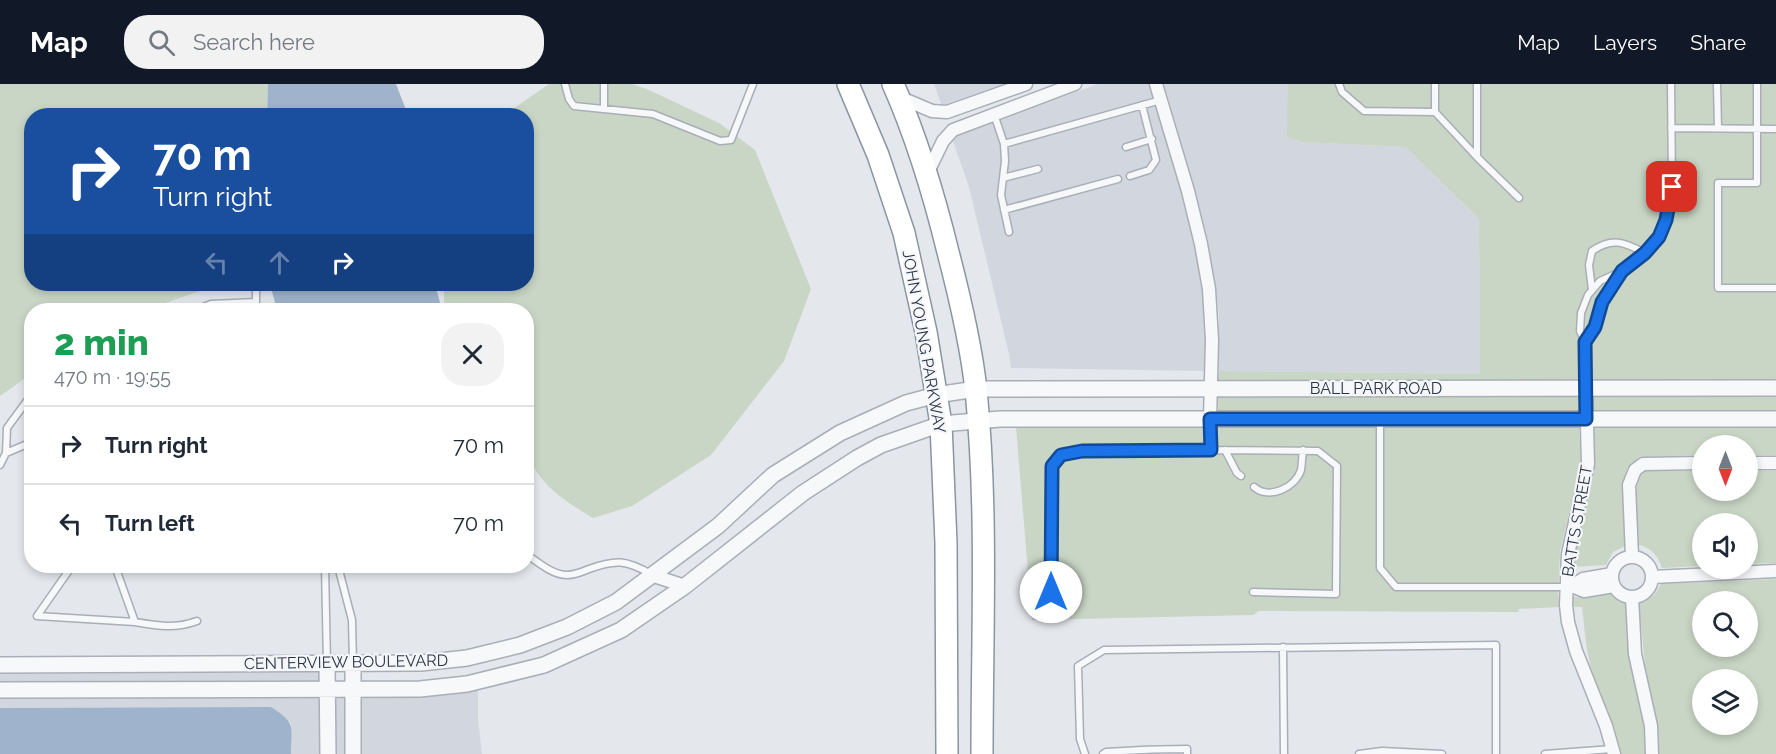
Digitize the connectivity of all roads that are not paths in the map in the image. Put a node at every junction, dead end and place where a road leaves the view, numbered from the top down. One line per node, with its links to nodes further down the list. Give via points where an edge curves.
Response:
1 (565, 84): 18 (lane, via 574,106)
2 (604, 84): 18 (lane)
3 (753, 84): 18 (lane, via 731,140 720,141 653,114)
4 (848, 84): 49 (highway, JOHN YOUNG PARKWAY, via 904,233)
5 (1026, 84): 15 (street)
6 (1075, 84): 20 (street)
7 (1156, 84): 16 (street)
8 (1339, 84): 19 (lane, via 1342,92 1364,111)
9 (1435, 84): 19 (lane)
10 (1477, 84): 28 (lane)
11 (1671, 84): 21 (lane)
12 (1717, 84): 22 (lane)
13 (1757, 84): 23 (lane)
14 (896, 90): 15 (street, via 932,111 947,112); 30 (highway)
15 (988, 98): 20 (street)
16 (1161, 99): 17 (lane); 45 (street, via 1188,191 1209,289)
17 (1142, 105): 25 (lane); 26 (lane)
18 (604, 108)
19 (1435, 112): 28 (lane)
20 (994, 114): 26 (lane); 30 (street, via 953,130 943,141)
21 (1671, 128): 22 (lane); 37 (lane, via 1672,187 1666,220 1659,237)
22 (1718, 128): 23 (lane)
23 (1757, 129): 24 (lane); 39 (lane, via 1757,183 1718,183 1718,288)
24 (1776, 129)
25 (1152, 140): 27 (lane); 31 (lane, via 1156,160 1149,170)
26 (1004, 144): 32 (lane)
27 (1126, 147)
28 (1477, 157): 34 (lane)
29 (1038, 170): 32 (lane)
30 (927, 174): 48 (highway, via 962,303)
31 (1130, 176)
32 (1003, 178): 35 (lane)
33 (1118, 179): 35 (lane)
34 (1520, 198)
35 (1004, 210): 36 (lane)
36 (1010, 232)
37 (1645, 253): 38 (lane); 40 (lane, via 1624,242 1597,247 1589,265)
38 (1622, 271): 40 (lane, via 1600,281); 44 (lane, via 1602,302 1595,327)
39 (1776, 288)
40 (1592, 290): 44 (lane, via 1581,313 1580,331)
41 (256, 291): 42 (lane)
42 (256, 302): 43 (lane)
43 (234, 303)
44 (1585, 342): 46 (lane)
45 (1211, 388): 46 (street, BALL PARK ROAD); 48 (street, BALL PARK ROAD); 51 (street)
46 (1586, 388): 47 (street, BALL PARK ROAD); 53 (street, BATTS STREET)
47 (1776, 388)
48 (976, 389): 49 (street, CENTERVIEW BOULEVARD); 55 (highway)
49 (936, 395): 56 (highway, JOHN YOUNG PARKWAY); 75 (street, CENTERVIEW BOULEVARD, via 906,403 840,433 773,475 718,526)
50 (24, 405): 61 (lane, via 7,428)
51 (1210, 419): 52 (street, BALL PARK ROAD); 55 (street, BALL PARK ROAD); 58 (lane)
52 (1380, 419): 53 (street, BALL PARK ROAD); 79 (lane, via 1380,568 1396,587)
53 (1586, 419): 54 (street, BALL PARK ROAD); 79 (street, BATTS STREET, via 1588,464 1568,554)
54 (1776, 419)
55 (978, 420): 56 (street, CENTERVIEW BOULEVARD); 98 (highway)
56 (941, 424): 78 (street, CENTERVIEW BOULEVARD, via 857,458 803,493); 85 (highway, JOHN YOUNG PARKWAY)
57 (24, 445): 61 (lane)
58 (1211, 450): 59 (lane); 80 (lane, via 1082,451 1061,455 1052,466)
59 (1225, 450): 60 (lane); 66 (lane)
60 (1303, 450): 67 (lane, via 1301,470 1293,484 1275,492); 81 (lane, via 1318,451 1337,466 1336,594)
61 (6, 453): 65 (lane)
62 (1692, 463): 68 (street, via 1643,464 1635,471 1629,485)
63 (1758, 463): 64 (street)
64 (1776, 463)
65 (0, 465)
66 (1241, 476)
67 (1254, 487)
68 (1632, 556): 76 (street, via 1648,565); 77 (street, via 1617,563)
69 (534, 559): 75 (lane, via 555,573 566,575 620,561)
70 (1776, 571): 76 (street)
71 (67, 573): 84 (lane, via 37,616)
72 (118, 573): 84 (lane)
73 (325, 573): 87 (lane)
74 (340, 573): 88 (lane, via 352,620)
75 (654, 576): 78 (street); 88 (street, CENTERVIEW BOULEVARD, via 616,602 520,645 467,658)
76 (1653, 577): 82 (street, via 1647,591)
77 (1613, 580): 79 (street, via 1584,591); 82 (street, via 1618,592)
78 (685, 586): 91 (street, CENTERVIEW BOULEVARD, via 621,630 544,666 467,684)
79 (1569, 586): 93 (street, BATTS STREET, via 1568,622)
80 (1051, 592)
81 (1253, 592)
82 (1632, 597): 107 (street, via 1635,654 1651,726)
83 (197, 621): 84 (lane, via 166,627)
84 (135, 622)
85 (947, 624): 96 (highway); 97 (highway, JOHN YOUNG PARKWAY)
86 (1283, 647): 99 (lane, via 1104,650 1078,666 1080,739); 102 (lane); 105 (lane, via 1496,645)
87 (327, 664): 88 (street, CENTERVIEW BOULEVARD); 89 (street, CENTERVIEW BOULEVARD); 90 (street)
88 (353, 664): 91 (street)
89 (0, 665)
90 (328, 689): 91 (street, CENTERVIEW BOULEVARD); 92 (street, CENTERVIEW BOULEVARD); 94 (street)
91 (353, 689): 95 (street)
92 (0, 690)
93 (1613, 752): 106 (lane)
94 (328, 754)
95 (353, 754)
96 (936, 754)
97 (947, 754)
98 (982, 754)
99 (1085, 754)
100 (1103, 754): 101 (lane, via 1141,749 1187,749)
101 (1187, 754)
102 (1284, 754)
103 (1359, 754): 104 (lane)
104 (1442, 754)
105 (1496, 754)
106 (1545, 754)
107 (1652, 754)

